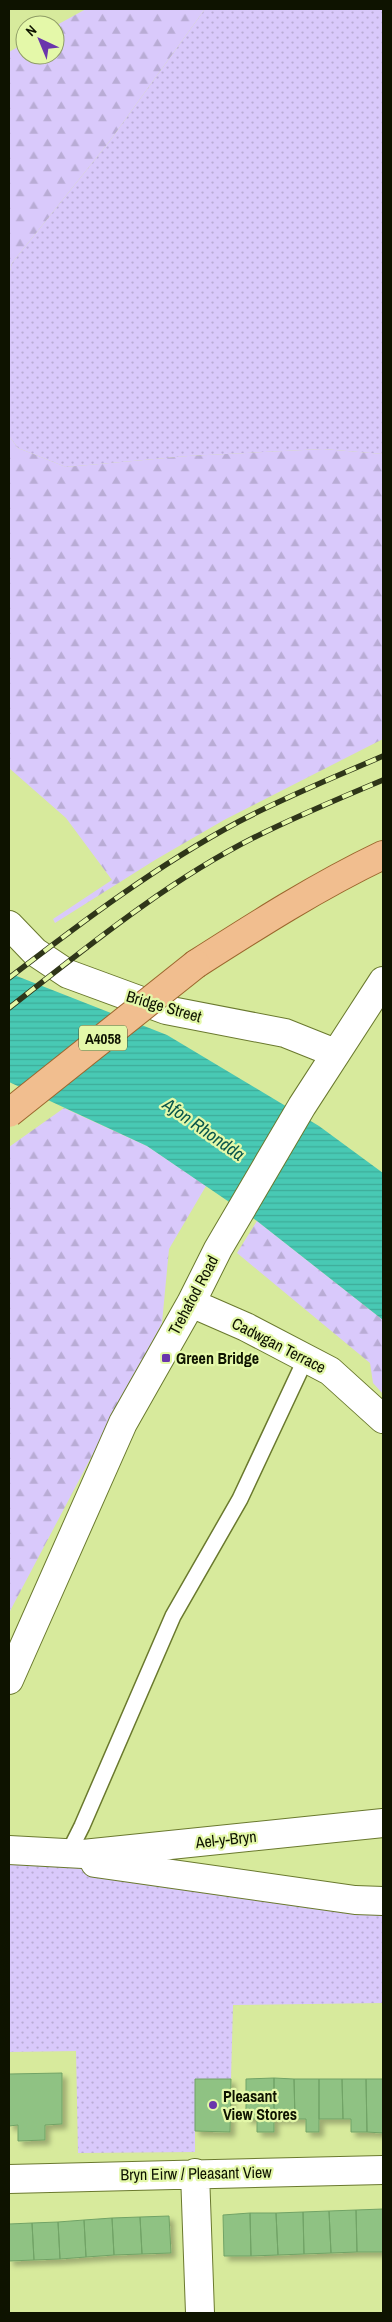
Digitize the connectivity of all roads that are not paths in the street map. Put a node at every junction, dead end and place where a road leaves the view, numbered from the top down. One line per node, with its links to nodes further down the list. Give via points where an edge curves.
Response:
1 (383, 856): 5 (main road, A4058, bridge, via 291,904 196,964)
2 (9, 925): 4 (street, Bridge Street, via 35,952 76,977 166,1010 285,1033)
3 (383, 981): 4 (street, Trehafod Road)
4 (335, 1053): 6 (street, Trehafod Road, via 218,1249)
5 (9, 1113)
6 (191, 1302): 7 (street, Cadwgan Terrace); 9 (street, Trehafod Road, via 124,1423)
7 (306, 1358): 8 (street, Cadwgan Terrace, via 330,1371); 12 (lane, via 240,1499 173,1616)
8 (383, 1419)
9 (9, 1680)
10 (383, 1823): 12 (street, Ael-y-Bryn, via 83,1854)
11 (9, 1850): 12 (street, Ael-y-Bryn)
12 (69, 1852): 13 (street, via 82,1861 355,1900)
13 (383, 1901)
14 (383, 2170): 15 (street, Bryn Eirw / Pleasant View)
15 (195, 2173): 16 (street, Bryn Eirw / Pleasant View); 17 (street)
16 (9, 2179)
17 (200, 2313)

